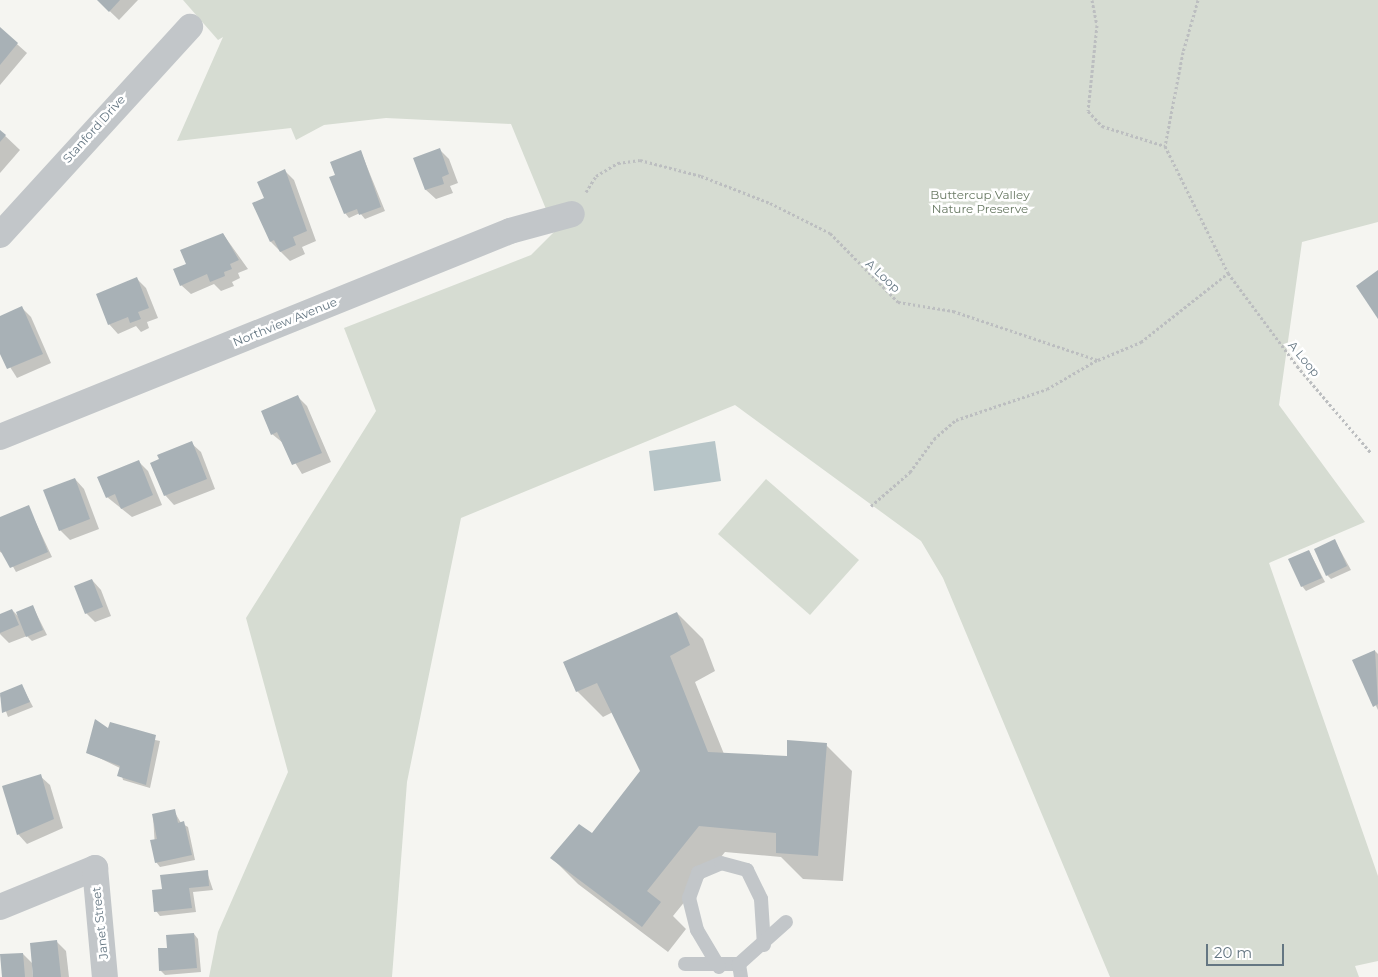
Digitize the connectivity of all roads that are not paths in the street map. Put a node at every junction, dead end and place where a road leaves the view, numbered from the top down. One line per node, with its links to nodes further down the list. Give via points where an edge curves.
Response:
1 (190, 27): 3 (street, Stanford Drive)
2 (572, 214): 4 (street, Northview Avenue, via 510,230)
3 (0, 235)
4 (0, 437)
5 (0, 907): 11 (street, Janet Street, via 95,868)
6 (786, 922): 7 (lane)
7 (764, 945): 9 (lane, via 761,899 747,870 721,863 698,873 689,898 697,930); 10 (lane)
8 (685, 964): 9 (lane)
9 (719, 967): 10 (lane)
10 (740, 971)
11 (105, 977)

